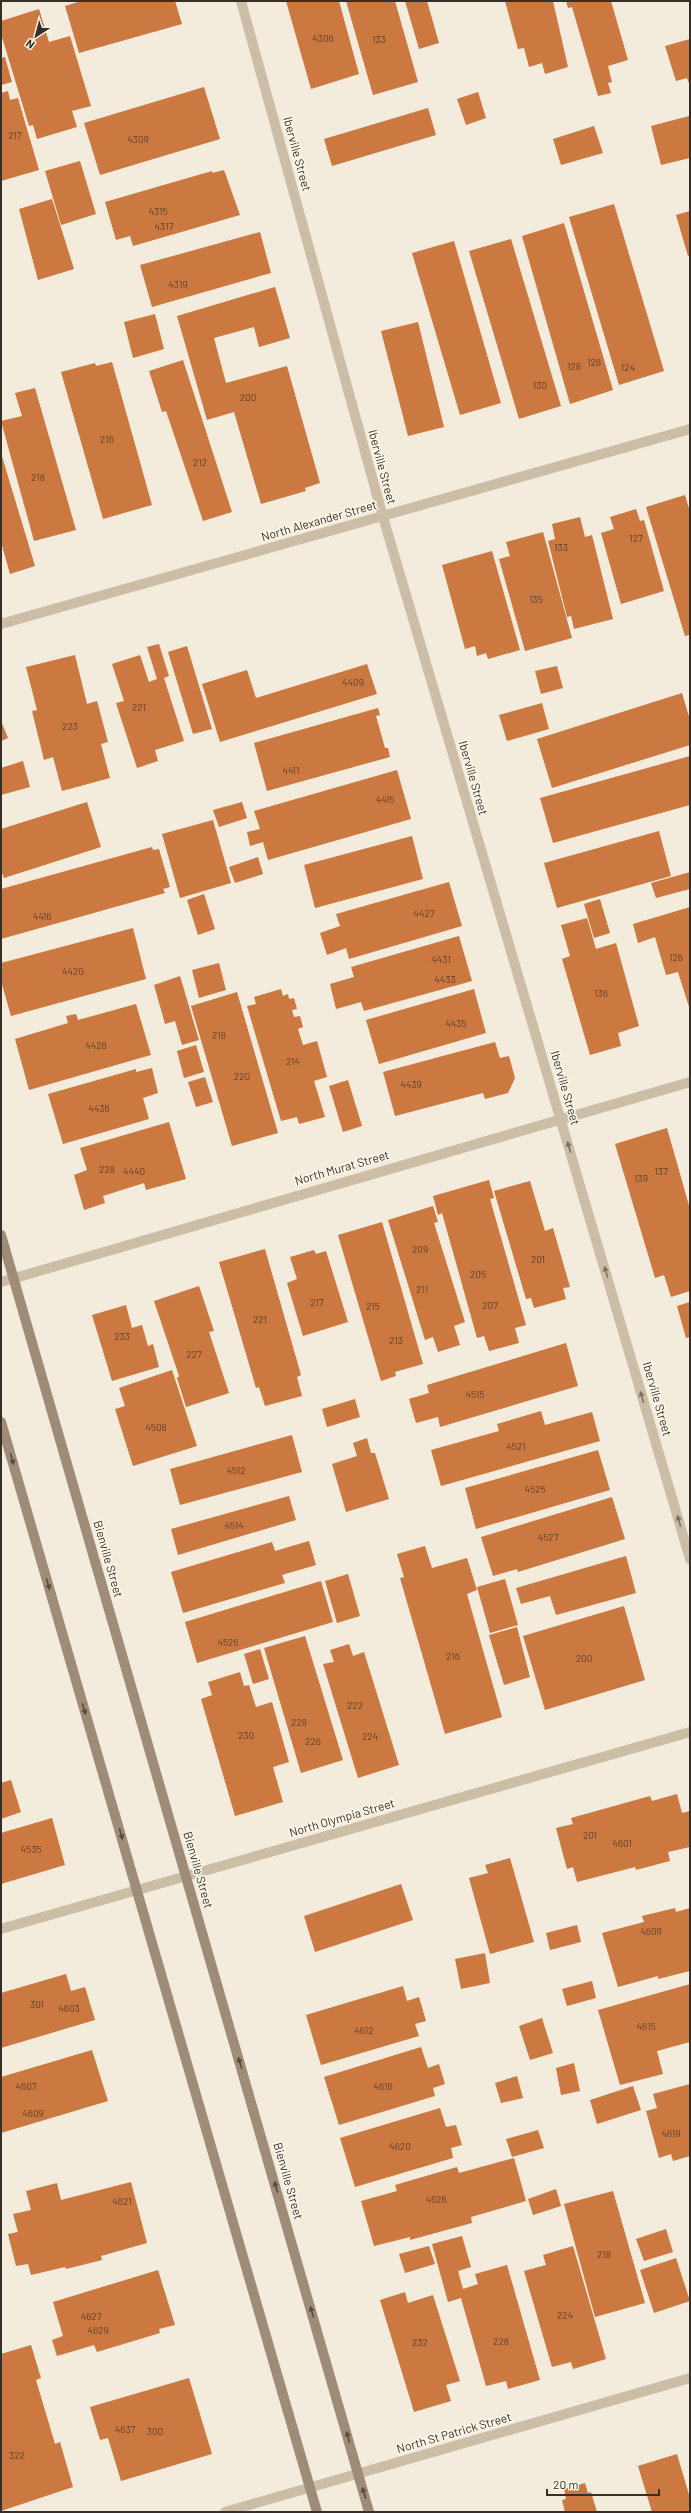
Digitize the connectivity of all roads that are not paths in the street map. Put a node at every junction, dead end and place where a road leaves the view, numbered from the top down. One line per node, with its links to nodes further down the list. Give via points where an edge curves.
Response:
1 (241, 1): 3 (street, Iberville Street)
2 (690, 429): 3 (street, North Alexander Street)
3 (383, 517): 4 (street, North Alexander Street); 6 (street, Iberville Street)
4 (1, 624)
5 (690, 1082): 6 (street, North Murat Street)
6 (560, 1118): 8 (street, North Murat Street); 11 (street, Iberville Street, one-way to 6)
7 (1, 1235): 8 (street, Bienville Street)
8 (13, 1278): 9 (street, North Murat Street); 13 (street, Bienville Street)
9 (1, 1282)
10 (1, 1422): 14 (street, one-way to 14)
11 (690, 1559)
12 (690, 1732): 13 (street, North Olympia Street)
13 (186, 1876): 14 (street, North Olympia Street); 17 (street, Bienville Street, one-way to 13)
14 (137, 1890): 15 (street, North Olympia Street); 18 (street)
15 (1, 1929)
16 (690, 2378): 17 (street, North St Patrick Street)
17 (358, 2475): 18 (street, North St Patrick Street); 21 (street, Bienville Street, one-way to 17)
18 (310, 2489): 19 (street, North St Patrick Street); 20 (street)
19 (225, 2512)
20 (317, 2512)
21 (369, 2512)

